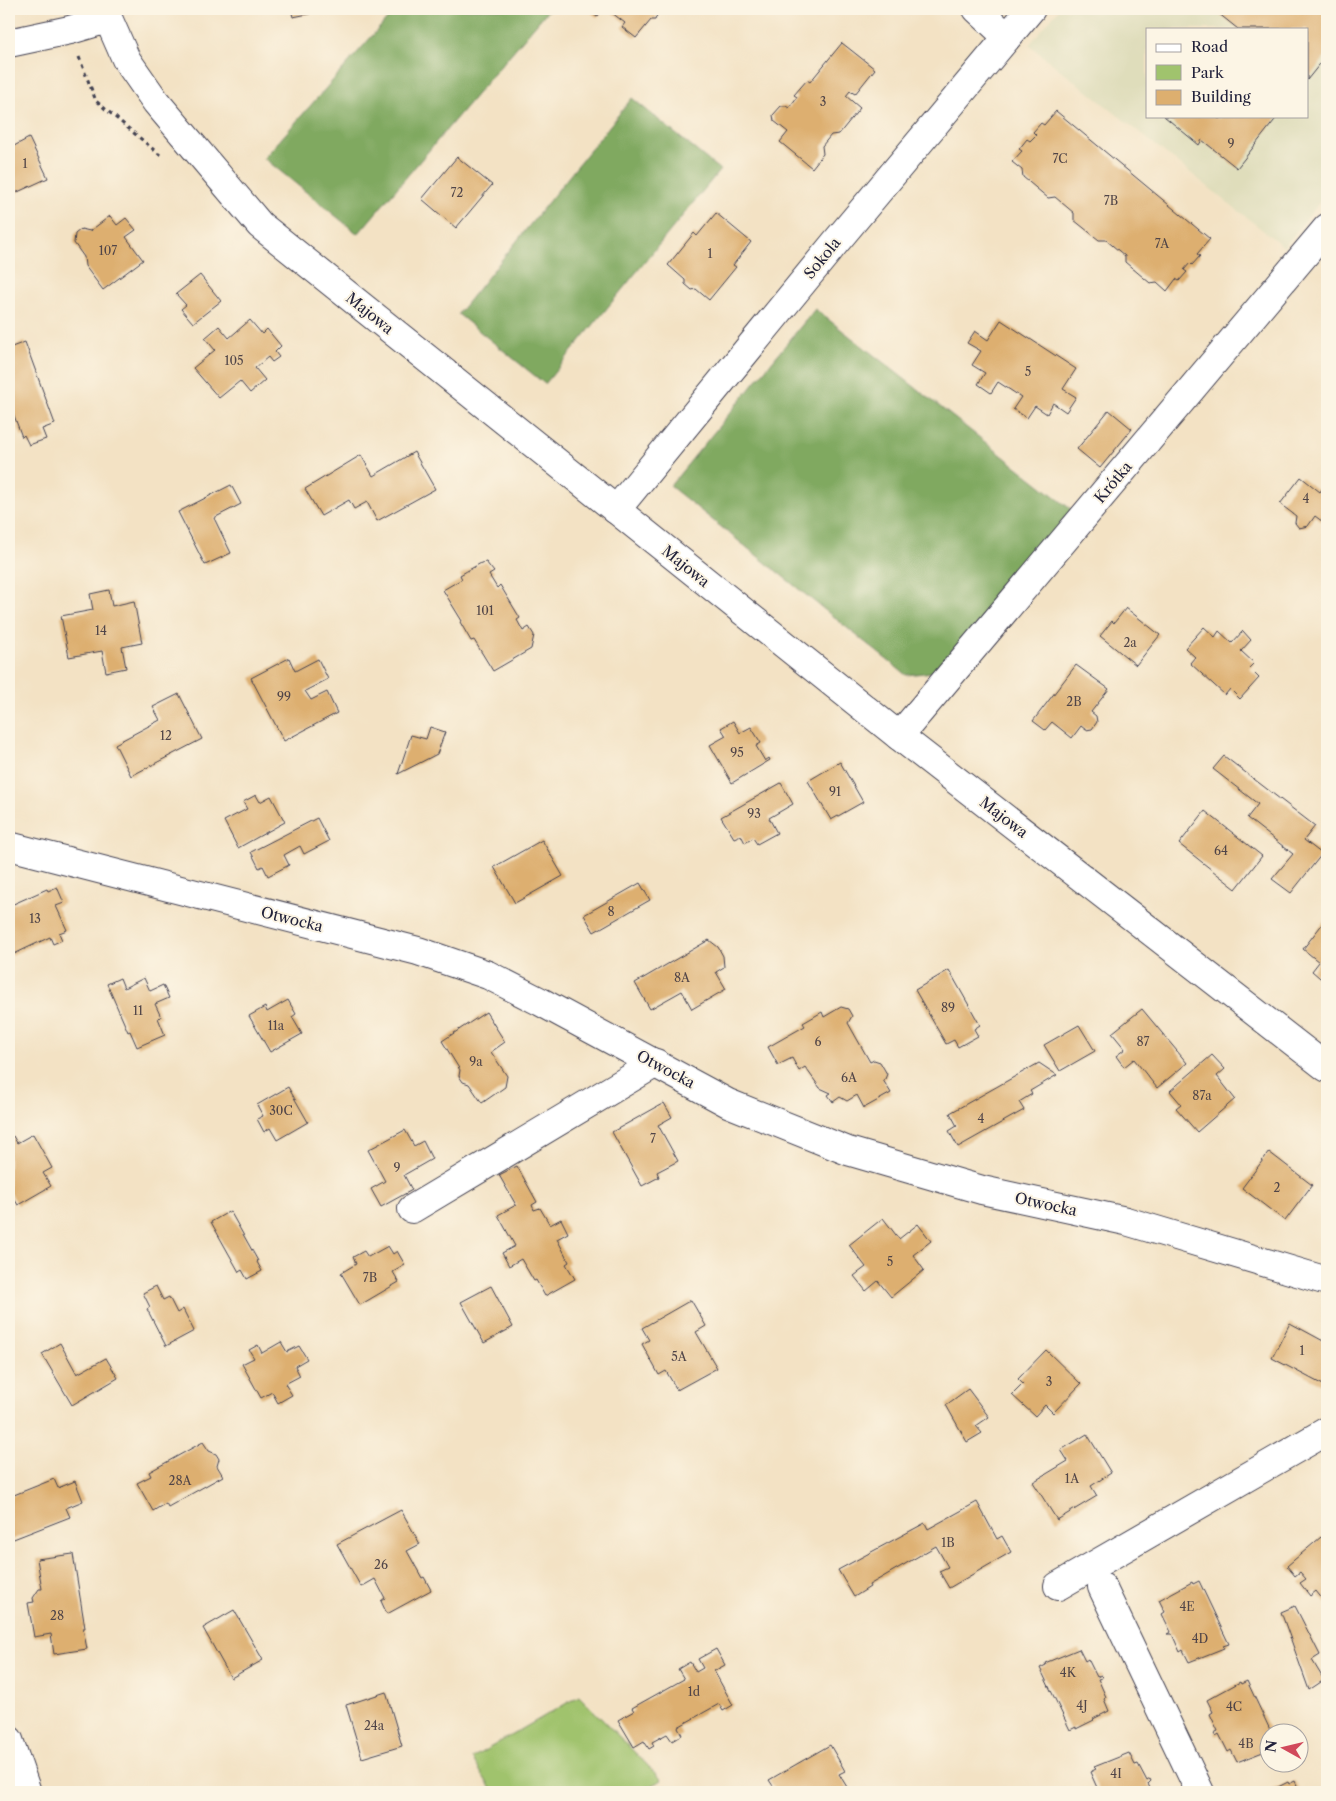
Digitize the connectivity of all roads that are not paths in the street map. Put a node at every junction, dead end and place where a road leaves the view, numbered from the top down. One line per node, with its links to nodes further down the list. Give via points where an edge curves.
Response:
1 (977, 9): 4 (street)
2 (1031, 9): 4 (street, Sokola)
3 (105, 14): 5 (street, via 70,30); 7 (street, Majowa, via 126,59 156,102 260,225)
4 (1007, 37): 7 (street, Sokola)
5 (9, 43)
6 (1327, 228): 8 (street, Krótka)
7 (616, 510): 8 (street, Majowa)
8 (899, 736): 11 (street, Majowa)
9 (9, 846): 10 (street, Otwocka, via 418,951 488,975)
10 (656, 1063): 12 (street); 13 (street, Otwocka, via 728,1103 848,1151 982,1190 1126,1221)
11 (1327, 1068)
12 (412, 1209)
13 (1327, 1281)
14 (1327, 1430): 15 (street)
15 (1058, 1586)
16 (1102, 1587): 19 (street)
17 (9, 1740): 18 (street)
18 (27, 1792)
19 (1200, 1792)

